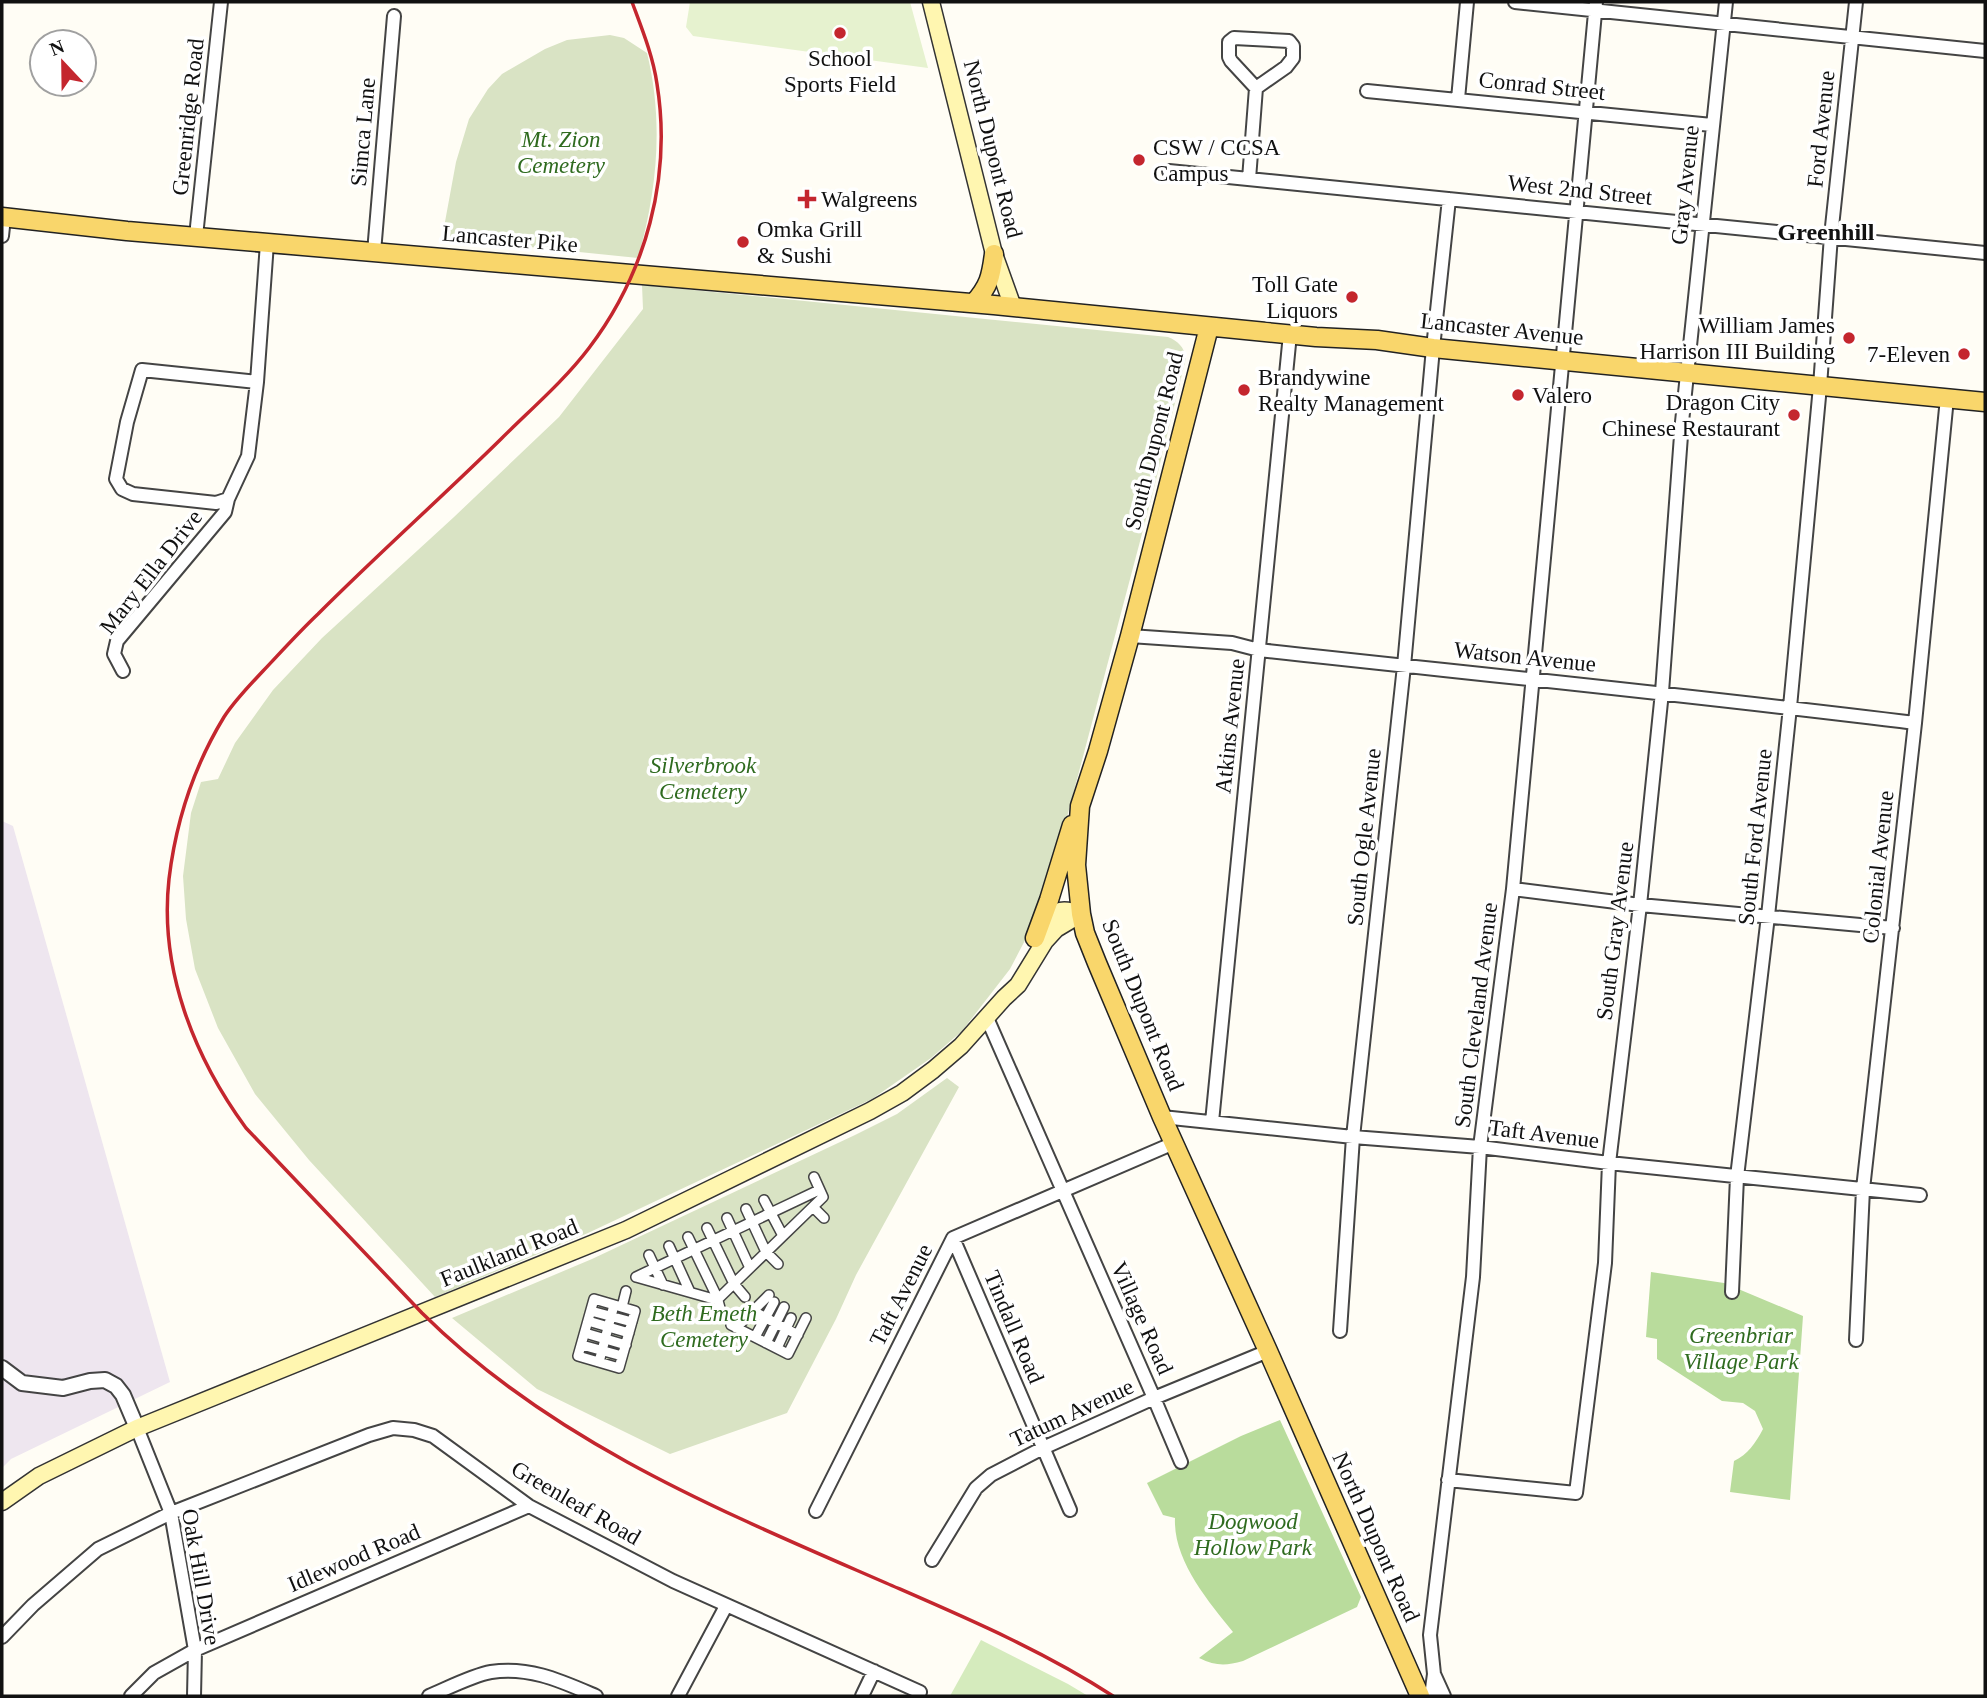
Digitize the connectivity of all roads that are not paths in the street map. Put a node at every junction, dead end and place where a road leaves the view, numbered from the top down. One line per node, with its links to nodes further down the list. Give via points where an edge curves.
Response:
1 (221, 2): 24 (street, Greenridge Road)
2 (931, 2): 29 (main road, North Dupont Road)
3 (1467, 2): 14 (street)
4 (1515, 2): 7 (street)
5 (1726, 2): 9 (street, Gray Avenue)
6 (1856, 2): 10 (street, Ford Avenue)
7 (1596, 6): 9 (street); 15 (street, South Cleveland Avenue)
8 (394, 16): 27 (street, Simca Lane)
9 (1724, 23): 10 (street); 16 (street, Gray Avenue)
10 (1852, 37): 11 (street); 25 (street, Ford Avenue)
11 (1985, 51)
12 (1256, 88): 12 (street, via 1231,61 1229,42 1234,38 1289,41 1293,58); 18 (street)
13 (1367, 91): 14 (street, Conrad Street)
14 (1458, 99): 15 (street, Conrad Street)
15 (1586, 111): 16 (street, Conrad Street); 20 (street, South Cleveland Avenue)
16 (1712, 125): 22 (street, Gray Avenue)
17 (1170, 171): 18 (street, West 2nd Street)
18 (1249, 179): 19 (street, West 2nd Street)
19 (1449, 198): 20 (street, West 2nd Street); 34 (street, South Ogle Avenue)
20 (1575, 210): 22 (street, West 2nd Street); 35 (street, South Cleveland Avenue)
21 (3, 217): 23 (street); 24 (main road, Lancaster Pike)
22 (1702, 224): 25 (street, West 2nd Street); 36 (street, Gray Avenue)
23 (2, 236)
24 (196, 236): 26 (main road, Lancaster Pike)
25 (1831, 236): 28 (street, West 2nd Street); 38 (street, Ford Avenue)
26 (267, 243): 27 (main road, Lancaster Pike); 37 (street, Mary Ella Drive)
27 (374, 252): 30 (main road, Lancaster Pike)
28 (1985, 253)
29 (994, 254): 30 (main road, via 988,286); 31 (main road, North Dupont Road)
30 (974, 303): 31 (main road, Lancaster Pike)
31 (1013, 307): 32 (main road, Lancaster Avenue)
32 (1209, 327): 33 (main road, Lancaster Avenue); 42 (main road, South Dupont Road)
33 (1290, 334): 34 (main road, Lancaster Avenue); 43 (street, Atkins Avenue)
34 (1433, 348): 35 (main road, Lancaster Avenue); 44 (street, South Ogle Avenue)
35 (1561, 359): 36 (main road, Lancaster Avenue); 46 (street, South Cleveland Avenue)
36 (1687, 372): 38 (main road, Lancaster Avenue); 47 (street, South Gray Avenue)
37 (257, 382): 41 (street, Mary Ella Drive, via 248,456); 41 (street, Mary Ella Drive, via 142,370 127,422 116,479 122,489 216,503)
38 (1820, 386): 39 (main road, Lancaster Avenue); 48 (street, South Ford Avenue)
39 (1947, 398): 40 (main road, Lancaster Avenue); 49 (street, Colonial Avenue)
40 (1985, 402)
41 (228, 499): 45 (street, Mary Ella Drive, via 225,512 117,641 114,654)
42 (1130, 636): 43 (street, Watson Avenue, via 1232,643); 50 (main road, South Dupont Road)
43 (1259, 650): 44 (street, Watson Avenue); 60 (street, Atkins Avenue)
44 (1404, 666): 46 (street, Watson Avenue); 61 (street, South Ogle Avenue)
45 (123, 671)
46 (1533, 680): 47 (street, Watson Avenue); 51 (street, South Cleveland Avenue)
47 (1662, 692): 48 (street, Watson Avenue); 52 (street, South Gray Avenue)
48 (1790, 707): 49 (street, Watson Avenue); 54 (street, South Ford Avenue)
49 (1915, 723): 55 (street, Colonial Avenue)
50 (1080, 806): 53 (main road, South Dupont Road, via 1076,865); 56 (main road)
51 (1513, 889): 52 (street); 63 (street, South Cleveland Avenue)
52 (1640, 905): 54 (street); 64 (street, South Gray Avenue)
53 (1081, 914): 56 (main road, Faulkland Road, via 1060,909); 57 (main road, Faulkland Road, via 1045,941 1018,985); 59 (main road, South Dupont Road)
54 (1768, 916): 55 (street); 66 (street, South Ford Avenue)
55 (1893, 928): 68 (street, Colonial Avenue)
56 (1035, 937): 57 (main road, Faulkland Road)
57 (1004, 998): 58 (main road, Faulkland Road)
58 (987, 1018): 69 (street, Village Road); 132 (main road, Faulkland Road, via 961,1046 902,1093 626,1230)
59 (1162, 1117): 60 (street, Taft Avenue); 62 (main road, South Dupont Road)
60 (1212, 1122): 61 (street, Taft Avenue)
61 (1353, 1137): 63 (street, Taft Avenue); 114 (street, South Ogle Avenue)
62 (1174, 1143): 69 (street, Taft Avenue); 126 (main road, South Dupont Road)
63 (1480, 1147): 64 (street, Taft Avenue); 135 (street, South Cleveland Avenue, via 1473,1277)
64 (1609, 1163): 66 (street, Taft Avenue); 135 (street, South Gray Avenue, via 1605,1263 1576,1493)
65 (814, 1177): 67 (street)
66 (1737, 1177): 68 (street, Taft Avenue); 98 (street, South Ford Avenue)
67 (819, 1189): 72 (street); 73 (street, via 823,1197)
68 (1863, 1189): 70 (street, Taft Avenue); 120 (street, Colonial Avenue)
69 (1063, 1192): 84 (street, Taft Avenue); 131 (street, Village Road)
70 (1920, 1195)
71 (764, 1200): 75 (street)
72 (790, 1203): 75 (street); 78 (street)
73 (813, 1207): 77 (street); 78 (street)
74 (746, 1209): 79 (street)
75 (771, 1213): 79 (street); 82 (street)
76 (727, 1218): 81 (street)
77 (824, 1218)
78 (799, 1221): 82 (street)
79 (752, 1222): 81 (street); 88 (street)
80 (707, 1228): 85 (street)
81 (732, 1231): 85 (street); 93 (street)
82 (783, 1236): 88 (street)
83 (688, 1237): 87 (street)
84 (953, 1238): 133 (street, Tindall Road); 139 (street, Taft Avenue)
85 (713, 1240): 87 (street); 94 (street)
86 (669, 1246): 90 (street)
87 (694, 1249): 90 (street); 100 (street)
88 (766, 1252): 91 (street); 93 (street)
89 (649, 1255): 92 (street)
90 (674, 1259): 92 (street); 97 (street)
91 (778, 1264)
92 (655, 1268): 95 (street); 95 (street, via 636,1277)
93 (750, 1268): 94 (street)
94 (734, 1284): 99 (street); 100 (street)
95 (663, 1285): 97 (street)
96 (626, 1292): 101 (street)
97 (690, 1292): 100 (street)
98 (1732, 1292)
99 (745, 1297)
100 (718, 1304)
101 (618, 1306): 103 (street, via 594,1299); 105 (street); 110 (street, via 635,1311)
102 (784, 1307): 111 (street)
103 (591, 1311): 105 (street); 109 (street)
104 (753, 1311): 106 (street); 106 (street, via 771,1298); 118 (street, via 734,1326)
105 (611, 1317): 110 (street); 112 (street)
106 (765, 1318): 111 (street); 118 (street)
107 (791, 1318): 113 (street)
108 (806, 1318): 117 (street)
109 (588, 1321): 112 (street); 115 (street)
110 (632, 1322): 116 (street)
111 (776, 1324): 113 (street); 121 (street)
112 (608, 1327): 116 (street); 119 (street)
113 (786, 1329): 117 (street); 124 (street)
114 (1339, 1331)
115 (585, 1333): 119 (street); 122 (street)
116 (629, 1333): 123 (street)
117 (797, 1335): 124 (street, via 788,1354)
118 (755, 1337): 121 (street)
119 (605, 1339): 123 (street); 125 (street)
120 (1856, 1340)
121 (766, 1343): 124 (street)
122 (582, 1345): 125 (street); 128 (street, via 578,1356)
123 (626, 1345): 127 (street)
124 (778, 1348)
125 (602, 1350): 127 (street); 128 (street)
126 (1268, 1351): 130 (main road, South Dupont Road); 131 (street, Tatum Avenue)
127 (622, 1356): 128 (street, via 620,1368)
128 (599, 1362)
129 (2, 1368): 132 (street, via 22,1383 63,1388 105,1380 123,1395)
130 (1288, 1397): 154 (main road, North Dupont Road)
131 (1154, 1398): 133 (street, Tatum Avenue); 134 (street, Village Road)
132 (137, 1429): 136 (main road, Faulkland Road, via 39,1476); 140 (street, Oak Hill Drive)
133 (1044, 1448): 138 (street, Tindall Road); 141 (street, Tatum Avenue, via 982,1482)
134 (1181, 1462)
135 (1448, 1480): 146 (street, South Cleveland Avenue, via 1430,1634)
136 (2, 1502)
137 (529, 1506): 140 (street, Greenleaf Road, via 433,1436 393,1429); 142 (street, Greenleaf Road); 144 (street, Idlewood Road)
138 (1070, 1510)
139 (816, 1511)
140 (171, 1513): 143 (street, Greenleaf Road, via 98,1549); 144 (street, Oak Hill Drive)
141 (932, 1560)
142 (726, 1606): 145 (street, Greenleaf Road); 152 (street)
143 (2, 1637)
144 (195, 1650): 148 (street, Idlewood Road, via 154,1673); 149 (street, Oak Hill Drive)
145 (874, 1671): 147 (street, Greenleaf Road); 153 (street)
146 (1434, 1674): 155 (street, South Cleveland Avenue); 156 (street, South Cleveland Avenue)
147 (920, 1692)
148 (131, 1696)
149 (194, 1696)
150 (429, 1696): 151 (street, via 488,1672 524,1670)
151 (596, 1696)
152 (678, 1696)
153 (862, 1696)
154 (1420, 1696)
155 (1431, 1696)
156 (1444, 1696)

